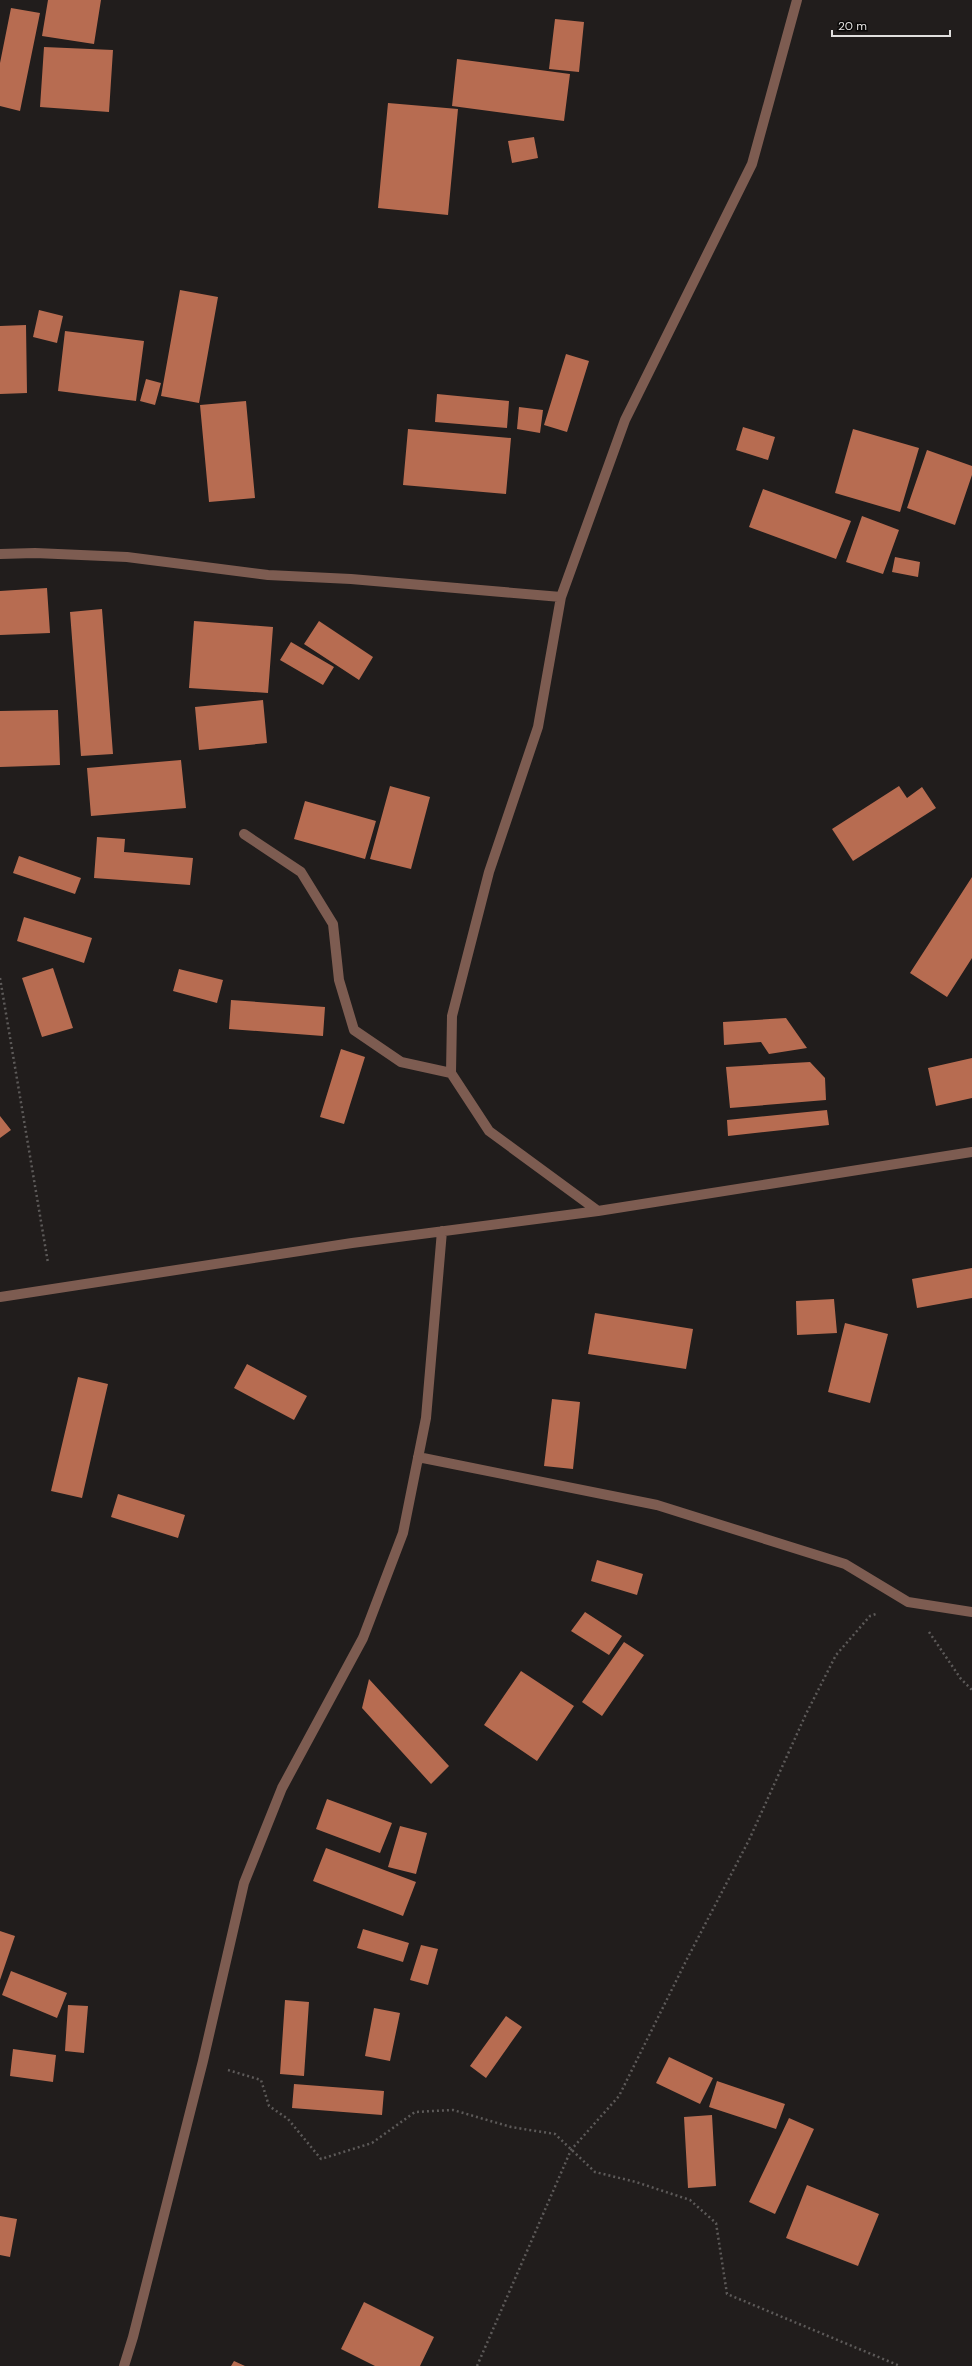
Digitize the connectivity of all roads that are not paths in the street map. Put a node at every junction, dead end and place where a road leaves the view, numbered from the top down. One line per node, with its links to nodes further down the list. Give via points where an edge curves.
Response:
1 (797, 0): 3 (street, via 752,164 625,420)
2 (0, 554): 3 (street, via 127,557 268,575 351,579)
3 (561, 597): 5 (street, via 538,727 489,872 452,1016)
4 (244, 834): 5 (street, via 301,872 333,924 339,980 354,1030 401,1062)
5 (451, 1073): 7 (street, via 489,1131)
6 (972, 1152): 7 (street)
7 (598, 1212): 8 (street)
8 (442, 1231): 9 (street); 10 (street, via 426,1418)
9 (0, 1297)
10 (418, 1457): 11 (street, via 656,1505 845,1564 908,1602); 12 (street, via 403,1533 363,1638 282,1788 244,1884 203,2061)
11 (972, 1612)
12 (124, 2366)

